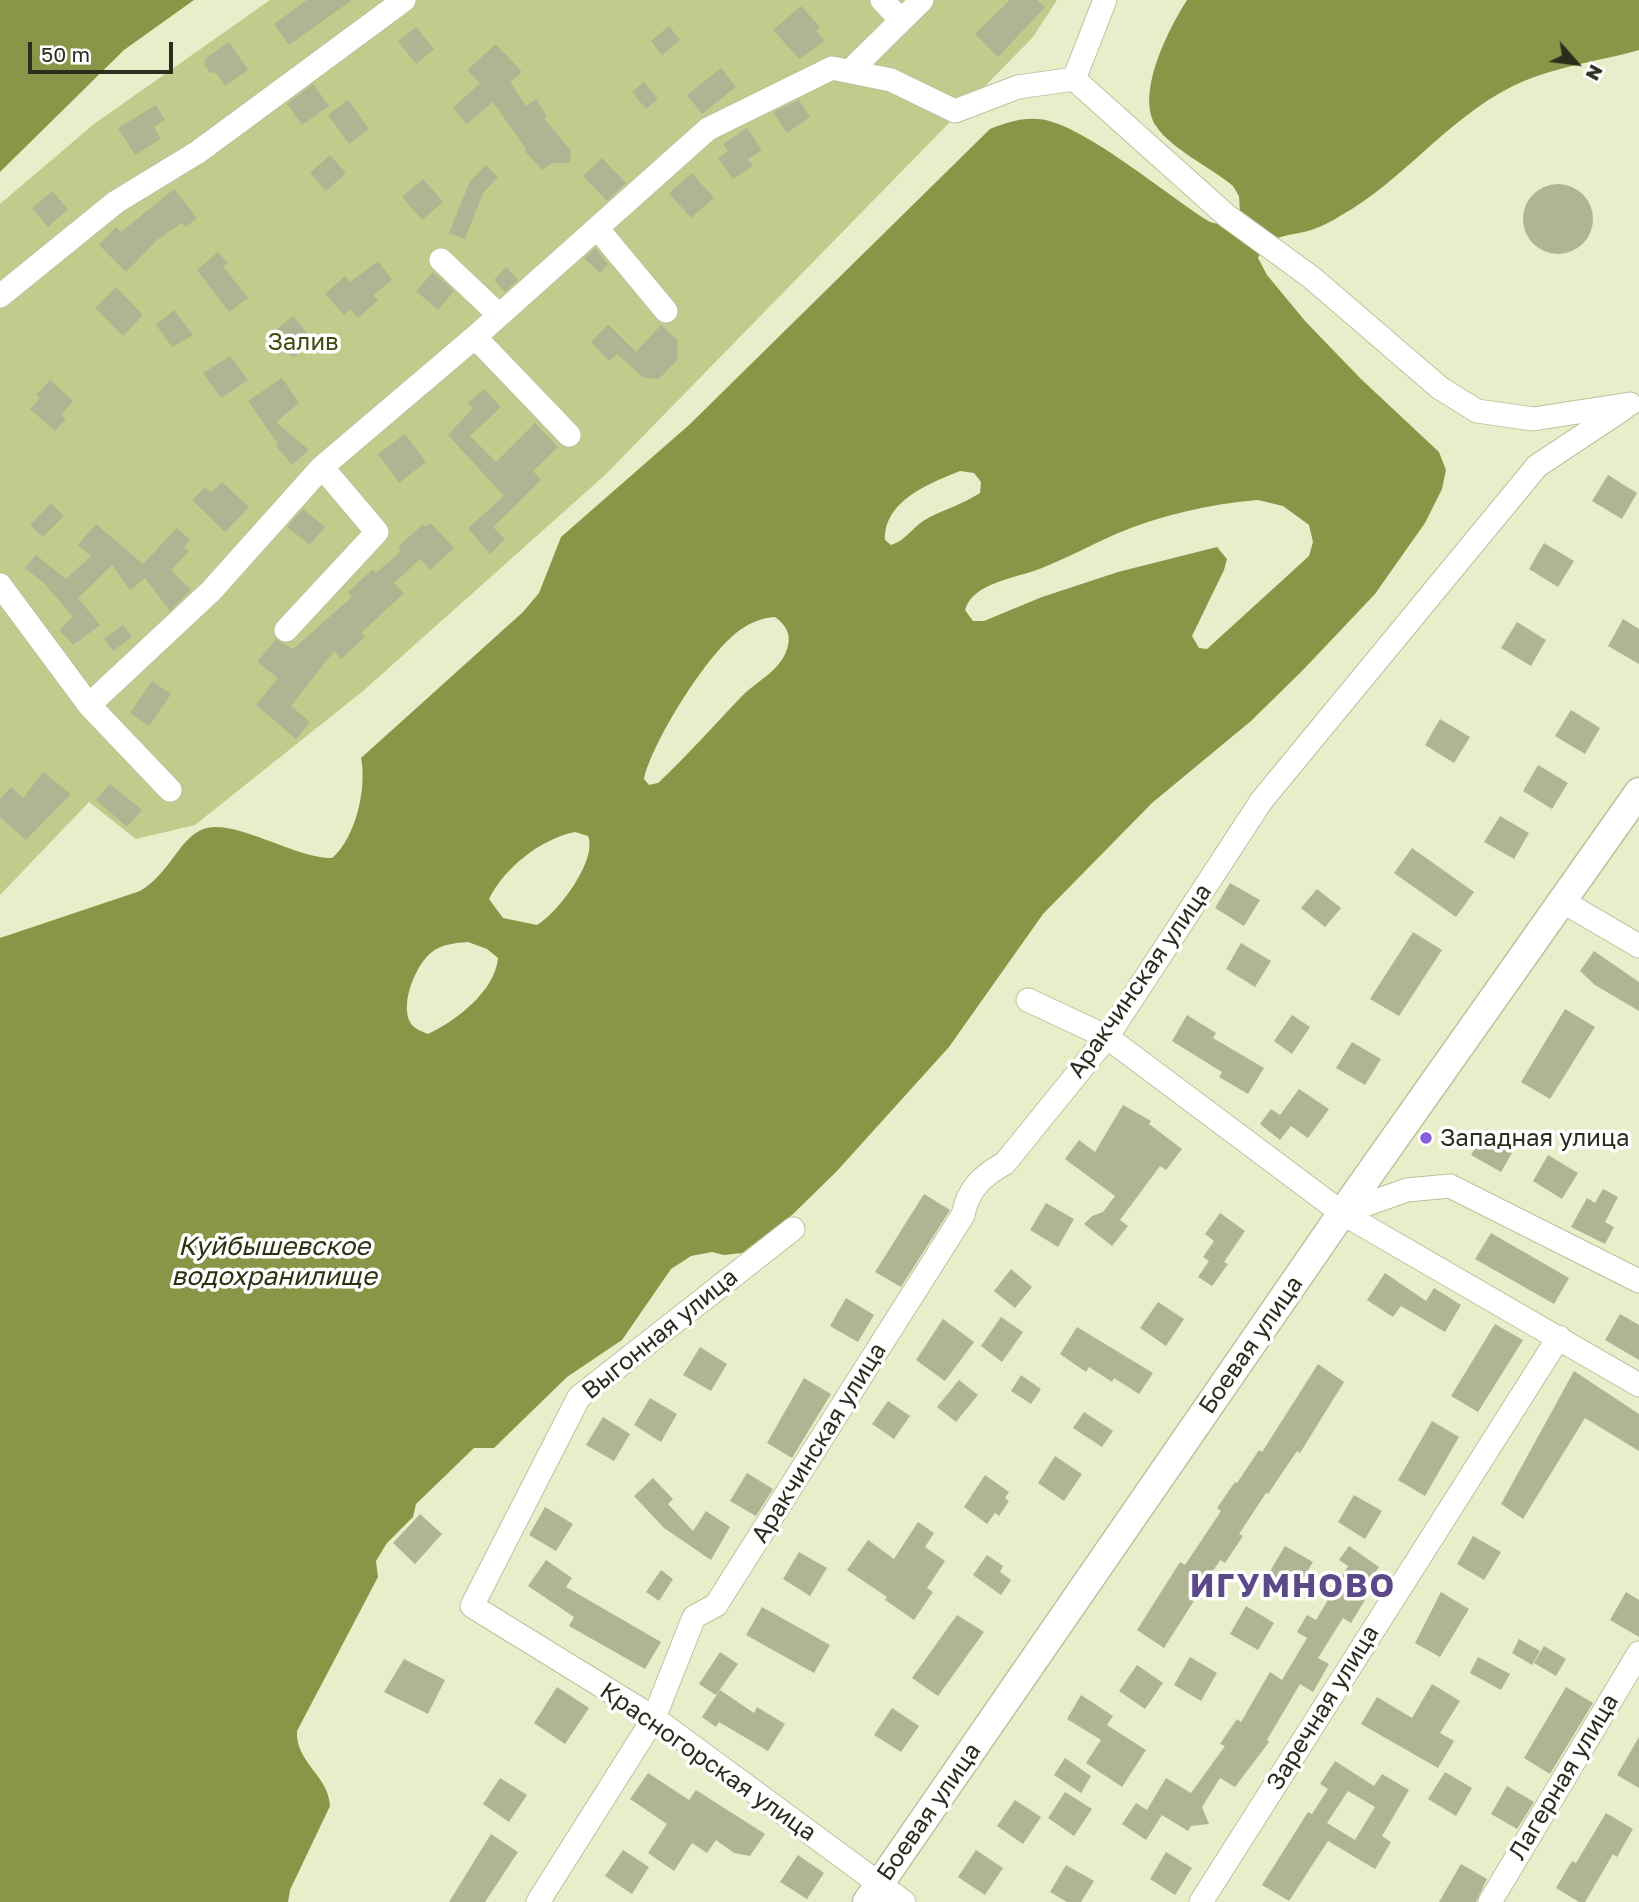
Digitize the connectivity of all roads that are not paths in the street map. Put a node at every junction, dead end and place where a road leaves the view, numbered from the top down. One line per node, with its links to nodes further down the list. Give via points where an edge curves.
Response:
1 (404, 0): 10 (street, via 198,152 117,202)
2 (882, 0): 5 (street)
3 (922, 0): 5 (street)
4 (1105, 0): 7 (street)
5 (901, 19): 6 (street)
6 (850, 71): 7 (street, via 891,80 956,111 1018,87); 8 (street, via 832,68 708,129)
7 (1074, 79): 14 (street, via 1227,216 1311,277 1440,388 1477,411 1533,419)
8 (597, 228): 11 (street); 12 (street)
9 (441, 260): 12 (street)
10 (0, 296)
11 (666, 311)
12 (499, 315): 13 (street)
13 (475, 337): 15 (street); 16 (street)
14 (1635, 400): 25 (street, Аракчинская улица, via 1537,466 1262,800)
15 (569, 435)
16 (322, 467): 18 (street, via 377,532); 19 (street, via 211,591)
17 (0, 585): 19 (street)
18 (286, 630)
19 (89, 705): 20 (street)
20 (170, 790)
21 (1639, 792): 22 (main road, Боевая улица)
22 (1562, 901): 23 (street); 26 (main road, Боевая улица)
23 (1639, 946)
24 (1028, 1000): 25 (street)
25 (1107, 1037): 26 (street); 33 (street, Аракчинская улица, via 1005,1163 985,1175 967,1196 963,1215 716,1605 694,1618)
26 (1342, 1213): 28 (street, via 1407,1190 1450,1186); 29 (street); 34 (main road, Боевая улица)
27 (793, 1229): 31 (street, Выгонная улица, via 579,1397)
28 (1639, 1281)
29 (1559, 1337): 30 (street); 37 (street, Заречная улица)
30 (1639, 1385)
31 (472, 1606): 33 (street, Красногорская улица)
32 (1639, 1653): 38 (street, Лагерная улица)
33 (654, 1718): 34 (street, Красногорская улица); 35 (street, Аракчинская улица)
34 (873, 1894): 36 (street, Красногорская улица)
35 (538, 1902)
36 (904, 1902)
37 (1201, 1902)
38 (1490, 1902)

